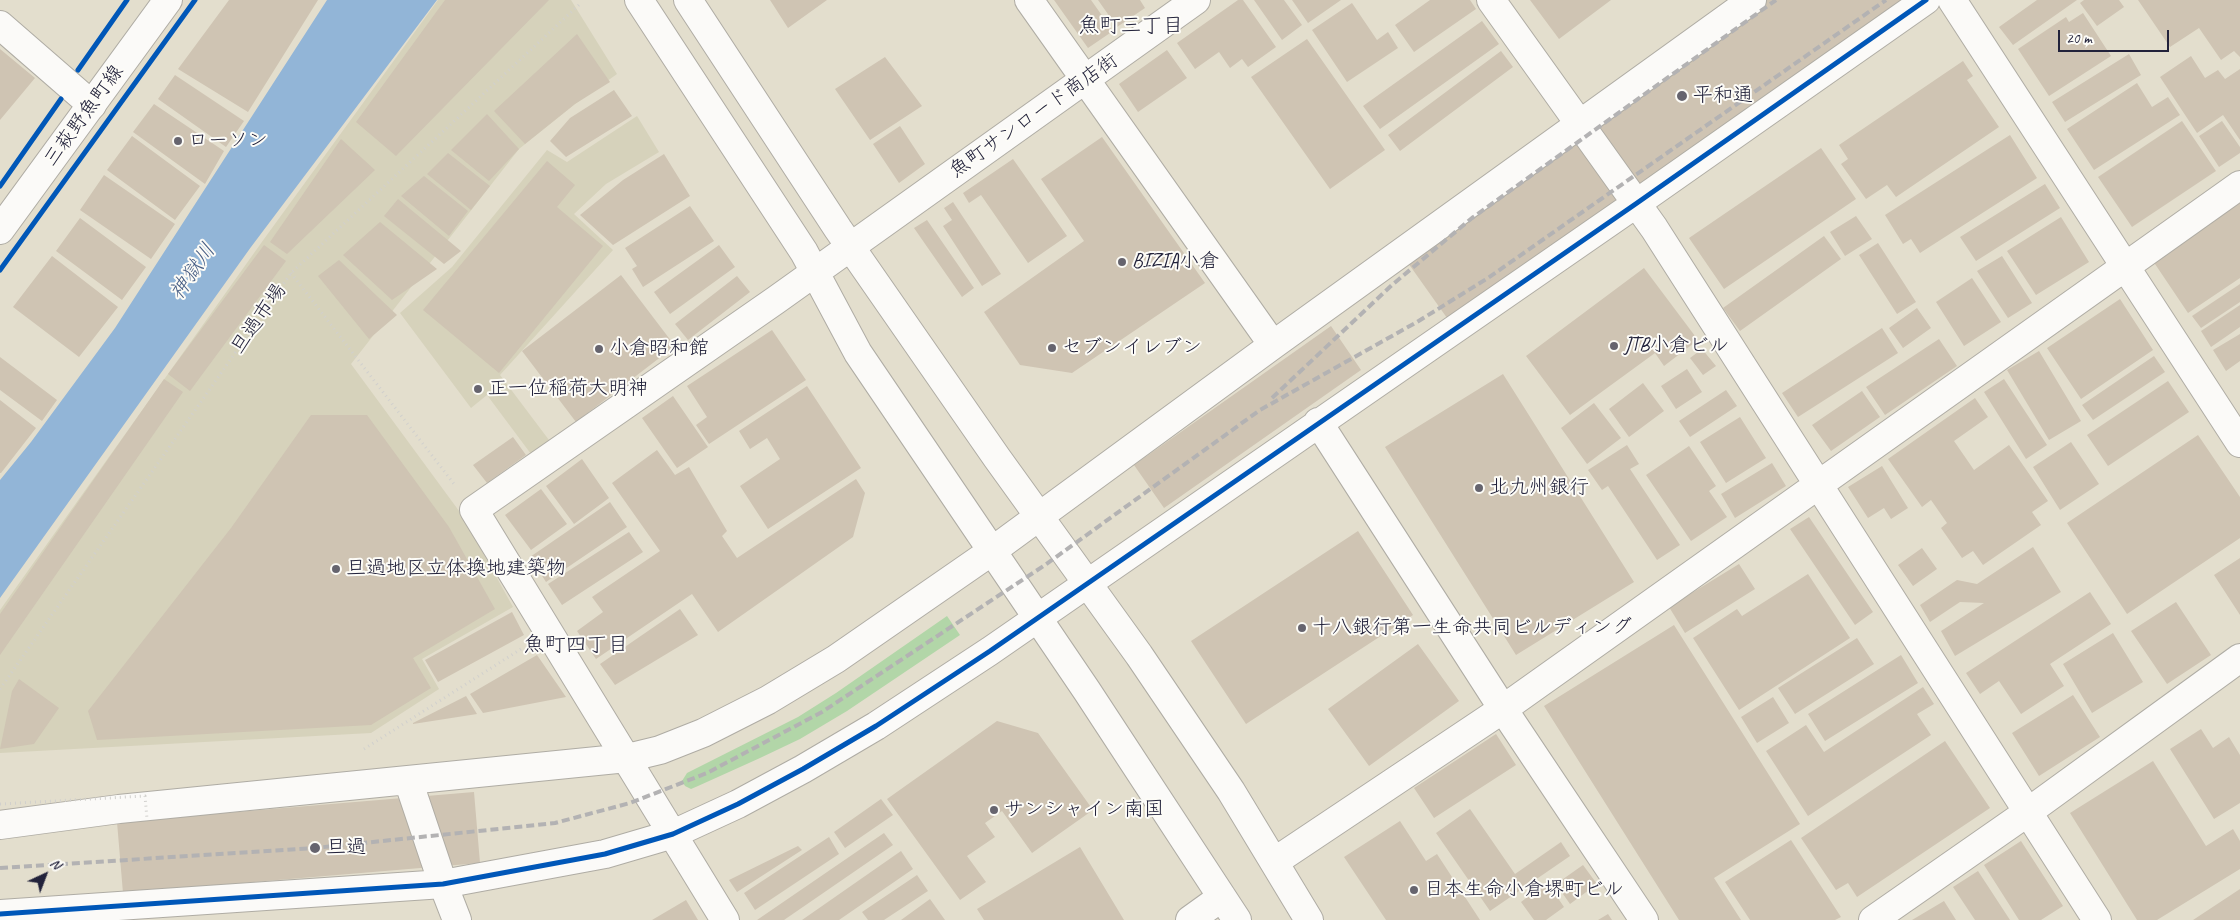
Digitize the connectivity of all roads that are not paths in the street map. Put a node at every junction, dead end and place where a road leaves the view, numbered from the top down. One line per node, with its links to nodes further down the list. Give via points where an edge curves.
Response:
1 (168, 0): 12 (street, 三萩野魚町線)
2 (639, 0): 19 (street)
3 (688, 0): 17 (street)
4 (1029, 0): 11 (street)
5 (1196, 0): 11 (street, 魚町サンロード商店街)
6 (1491, 0): 13 (street)
7 (1752, 0): 13 (street)
8 (1926, 0): 15 (street)
9 (1952, 0): 18 (street)
10 (0, 25): 12 (street)
11 (1085, 80): 17 (street, 魚町サンロード商店街); 20 (street)
12 (92, 105): 16 (street, 三萩野魚町線)
13 (1579, 124): 15 (street); 20 (street)
14 (2240, 185): 18 (street)
15 (1637, 203): 21 (street); 23 (street)
16 (0, 230)
17 (851, 247): 19 (street, 魚町サンロード商店街); 24 (street)
18 (2126, 266): 22 (street); 23 (street)
19 (816, 272): 25 (street, via 858,352); 30 (street, 魚町サンロード商店街, via 474,510)
20 (1273, 345): 24 (street)
21 (1318, 422): 26 (street); 29 (street)
22 (2240, 443)
23 (1816, 484): 29 (street); 32 (street)
24 (1040, 516): 25 (street); 26 (street)
25 (992, 551): 27 (street); 30 (street, via 836,659 768,700 703,733 660,750)
26 (1087, 584): 27 (street); 35 (street, via 1139,655)
27 (1038, 618): 34 (street, via 876,726 738,804); 37 (street)
28 (2240, 658): 32 (street)
29 (1503, 709): 35 (street); 44 (street)
30 (627, 758): 31 (street); 34 (street)
31 (408, 780): 33 (street, via 119,809); 36 (street)
32 (2028, 812): 45 (street); 46 (street)
33 (0, 825)
34 (673, 834): 36 (street, via 605,854); 40 (street)
35 (1274, 862): 43 (street)
36 (443, 884): 38 (street); 39 (street)
37 (1222, 897): 41 (street); 42 (street)
38 (0, 914)
39 (457, 920)
40 (725, 920)
41 (1190, 920)
42 (1237, 920)
43 (1309, 920)
44 (1644, 920)
45 (1873, 920)
46 (2098, 920)

